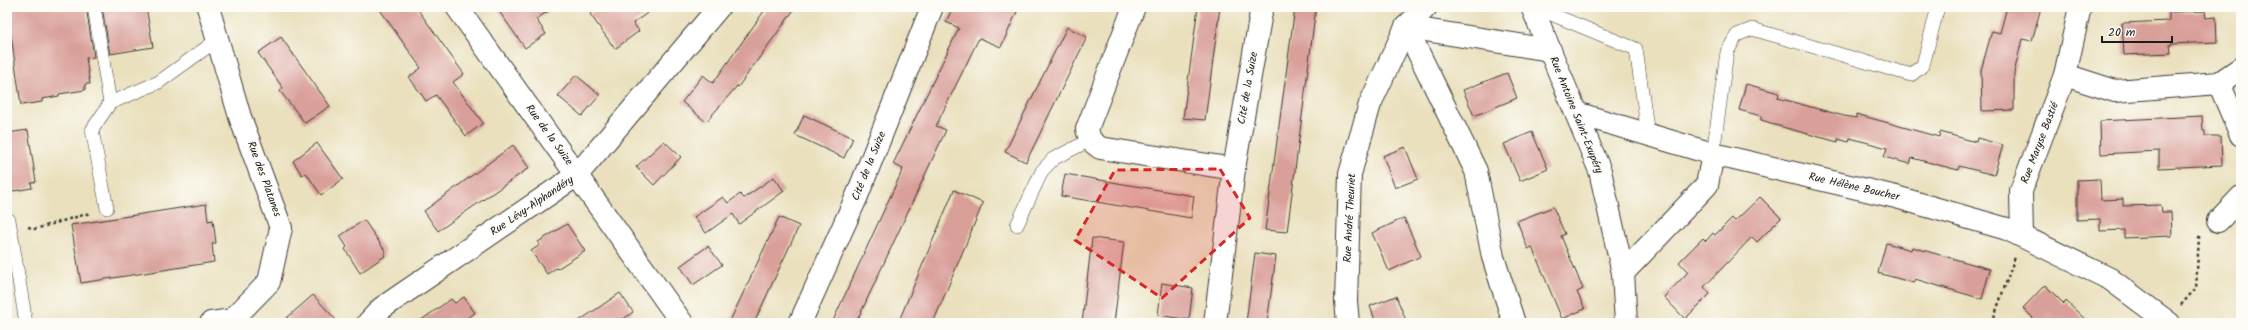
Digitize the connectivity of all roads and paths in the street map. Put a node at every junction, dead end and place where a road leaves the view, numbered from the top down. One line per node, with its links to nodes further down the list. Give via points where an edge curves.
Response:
1 (94, 7): 18 (lane)
2 (208, 7): 13 (street, Rue des Platanes)
3 (457, 7): 25 (street, Rue de la Suize)
4 (719, 7): 25 (street, Rue Lévy-Alphandéry)
5 (932, 7): 38 (street, Cité de la Suize, via 857,196)
6 (1134, 7): 22 (street, via 1087,129)
7 (1262, 7): 24 (street, Cité de la Suize)
8 (1426, 7): 12 (street, Rue André Theuriet)
9 (1533, 7): 14 (street, Rue Antoine Saint-Exupéry); 20 (lane, via 1636,49)
10 (1938, 7): 23 (lane, via 1923,65 1911,75 1752,30 1737,35 1727,52)
11 (2080, 7): 16 (street, Rue Maryse Bastié)
12 (1406, 27): 14 (street); 40 (street, Rue André Theuriet, via 1370,104 1350,174 1346,301); 41 (street, via 1476,171 1493,257)
13 (218, 40): 18 (lane, via 159,82); 35 (street, Rue des Platanes, via 240,117 281,228 269,282 232,320)
14 (1550, 50): 19 (street, Rue Antoine Saint-Exupéry)
15 (2241, 68): 17 (street)
16 (2065, 75): 17 (street, via 2115,91); 31 (street, Rue Maryse Bastié, via 2022,191)
17 (2219, 83): 21 (street)
18 (110, 103): 27 (lane, via 92,130)
19 (1576, 113): 20 (street); 32 (street, Rue Antoine Saint-Exupéry, via 1600,171)
20 (1648, 135): 23 (street)
21 (2241, 135)
22 (1090, 140): 24 (street, via 1100,148); 30 (lane, via 1053,159 1042,171)
23 (1713, 154): 31 (street, Rue Hélène Boucher, via 1896,197 2007,229); 32 (street, via 1707,185)
24 (1234, 169): 39 (street, Cité de la Suize)
25 (577, 175): 36 (street, Rue Lévy-Alphandéry, via 382,308); 37 (street, Rue de la Suize)
26 (2241, 197): 29 (street)
27 (107, 208): 28 (path, via 35,229)
28 (9, 220): 34 (lane)
29 (2218, 221): 33 (path, via 2199,237 2196,288)
30 (1017, 225)
31 (2022, 236): 33 (street, Rue Hélène Boucher, via 2110,279); 43 (path)
32 (1623, 273): 42 (street)
33 (2168, 322)
34 (26, 323)
35 (211, 323)
36 (368, 323)
37 (682, 323)
38 (800, 323)
39 (1215, 323)
40 (1348, 323)
41 (1514, 323)
42 (1626, 323)
43 (1992, 323)

